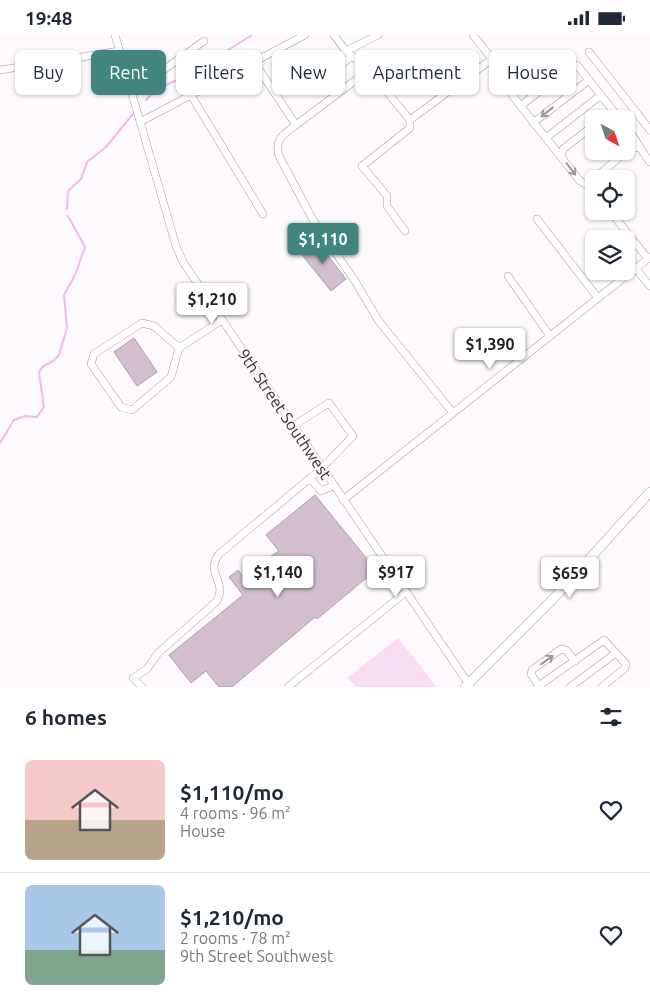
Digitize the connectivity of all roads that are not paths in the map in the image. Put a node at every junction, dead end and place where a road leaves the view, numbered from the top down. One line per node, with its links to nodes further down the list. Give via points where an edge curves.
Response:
1 (115, 35): 7 (street, 9th Street Southwest)
2 (304, 35): 12 (street)
3 (334, 35): 8 (street)
4 (378, 35): 8 (street)
5 (473, 35): 28 (street, via 492,59)
6 (204, 41): 15 (street)
7 (120, 50)
8 (349, 53): 11 (street); 13 (street)
9 (590, 53): 32 (street)
10 (91, 56): 16 (street)
11 (345, 57)
12 (262, 58)
13 (355, 58)
14 (576, 65): 18 (street)
15 (166, 68)
16 (0, 70)
17 (262, 74): 31 (street)
18 (589, 80): 25 (street); 30 (street, one-way to 30)
19 (132, 95): 29 (street, 9th Street Southwest)
20 (191, 95): 29 (street); 41 (street)
21 (336, 95): 31 (street)
22 (390, 95): 28 (street)
23 (512, 95): 26 (street)
24 (535, 95): 26 (street, via 523,104)
25 (601, 95): 27 (street); 34 (street)
26 (523, 109): 30 (street)
27 (612, 110)
28 (410, 120): 44 (street, via 410,128 362,166 386,197 387,207)
29 (140, 122): 51 (street, 9th Street Southwest, via 179,254)
30 (534, 123): 34 (street)
31 (296, 125): 54 (street, via 279,139 276,147 313,220 378,320)
32 (650, 130)
33 (585, 132): 37 (street, via 563,149)
34 (546, 138): 37 (street)
35 (635, 138): 36 (street)
36 (639, 148): 38 (street); 39 (street, via 628,150)
37 (561, 157): 40 (street, one-way to 40, via 580,181)
38 (650, 162)
39 (607, 170)
40 (585, 182)
41 (263, 214)
42 (537, 219): 50 (street)
43 (617, 220): 45 (street)
44 (405, 231)
45 (649, 258): 46 (street)
46 (635, 269): 49 (street)
47 (508, 276): 52 (street)
48 (620, 280): 50 (street)
49 (650, 287)
50 (598, 297): 52 (street)
51 (222, 320): 53 (street); 55 (street, 9th Street Southwest)
52 (550, 336): 54 (street)
53 (179, 348): 53 (street, via 172,377 132,410 121,407 91,364 94,354 142,323 154,326)
54 (453, 413): 60 (street)
55 (293, 426): 56 (street, 9th Street Southwest); 56 (street, via 329,403 351,432 353,436)
56 (321, 469): 57 (street); 58 (street, 9th Street Southwest)
57 (310, 478): 58 (street, via 321,491); 65 (street, via 219,554 213,562 221,587 216,602 158,653 147,669 133,678)
58 (333, 486): 60 (street, 9th Street Southwest)
59 (650, 493): 64 (main road, via 554,599)
60 (342, 500): 61 (street, 9th Street Southwest)
61 (406, 592): 64 (street, 9th Street Southwest); 66 (street)
62 (616, 653): 63 (street, via 604,641); 68 (street); 69 (street, via 626,664 625,668)
63 (575, 661): 67 (street); 67 (street, one-way to 63, via 532,671 561,649)
64 (468, 686)
65 (142, 687)
66 (288, 687)
67 (538, 687)
68 (570, 687)
69 (602, 687)

